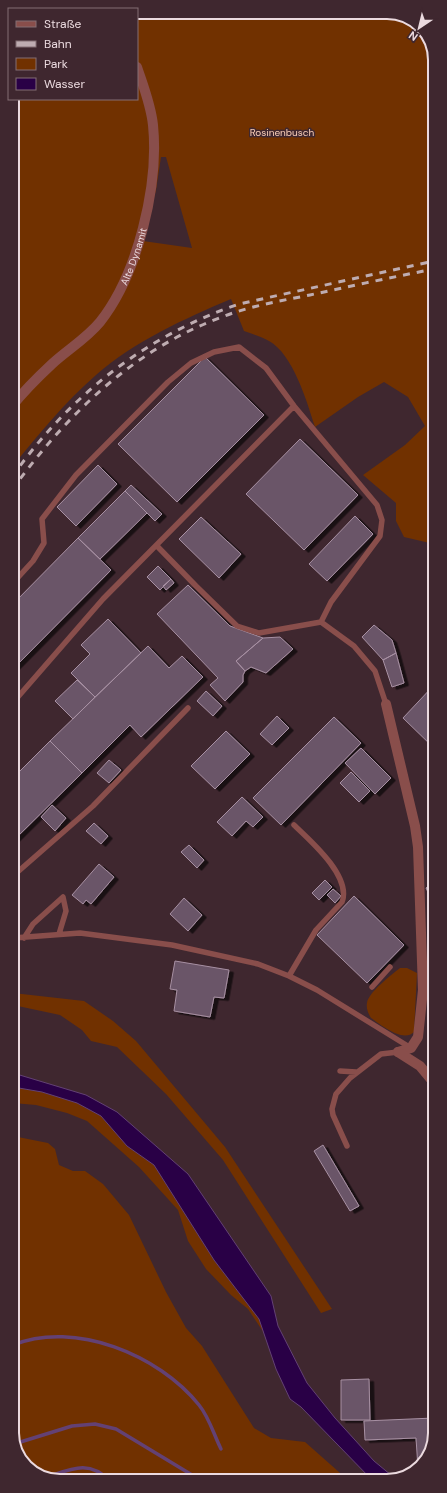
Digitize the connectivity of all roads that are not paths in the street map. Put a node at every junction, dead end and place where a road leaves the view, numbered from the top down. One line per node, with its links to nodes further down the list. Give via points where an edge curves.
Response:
1 (138, 69): 2 (street, Alte Dynamit, via 152,118 154,162 148,204 132,262 116,298 99,323 52,364)
2 (19, 399)
3 (294, 406): 4 (lane); 5 (lane, via 266,368 239,347 214,352 191,363 168,382 76,475 42,519 44,543 34,561); 6 (lane, via 377,505 382,520 380,536 331,602)
4 (157, 546): 6 (lane, via 237,626 259,633); 7 (lane, via 103,599)
5 (19, 577)
6 (321, 622): 8 (lane, via 354,646 375,671)
7 (19, 692)
8 (386, 704): 18 (street, via 418,847 423,990 418,1037)
9 (188, 708): 11 (lane, via 93,806)
10 (294, 825): 16 (lane, via 339,874 344,897 316,930)
11 (19, 871)
12 (59, 934): 14 (lane); 14 (lane, via 66,911 63,897 33,924); 16 (lane, via 80,933 172,945 258,964)
13 (19, 938): 14 (lane)
14 (24, 938)
15 (390, 967): 17 (lane)
16 (289, 976): 18 (lane, via 317,990)
17 (372, 987)
18 (411, 1048): 19 (street)
19 (398, 1052): 21 (lane, via 381,1054); 22 (street, via 420,1066)
20 (340, 1072): 21 (lane)
21 (356, 1072): 23 (lane, via 336,1094 332,1109)
22 (428, 1076)
23 (347, 1146)

